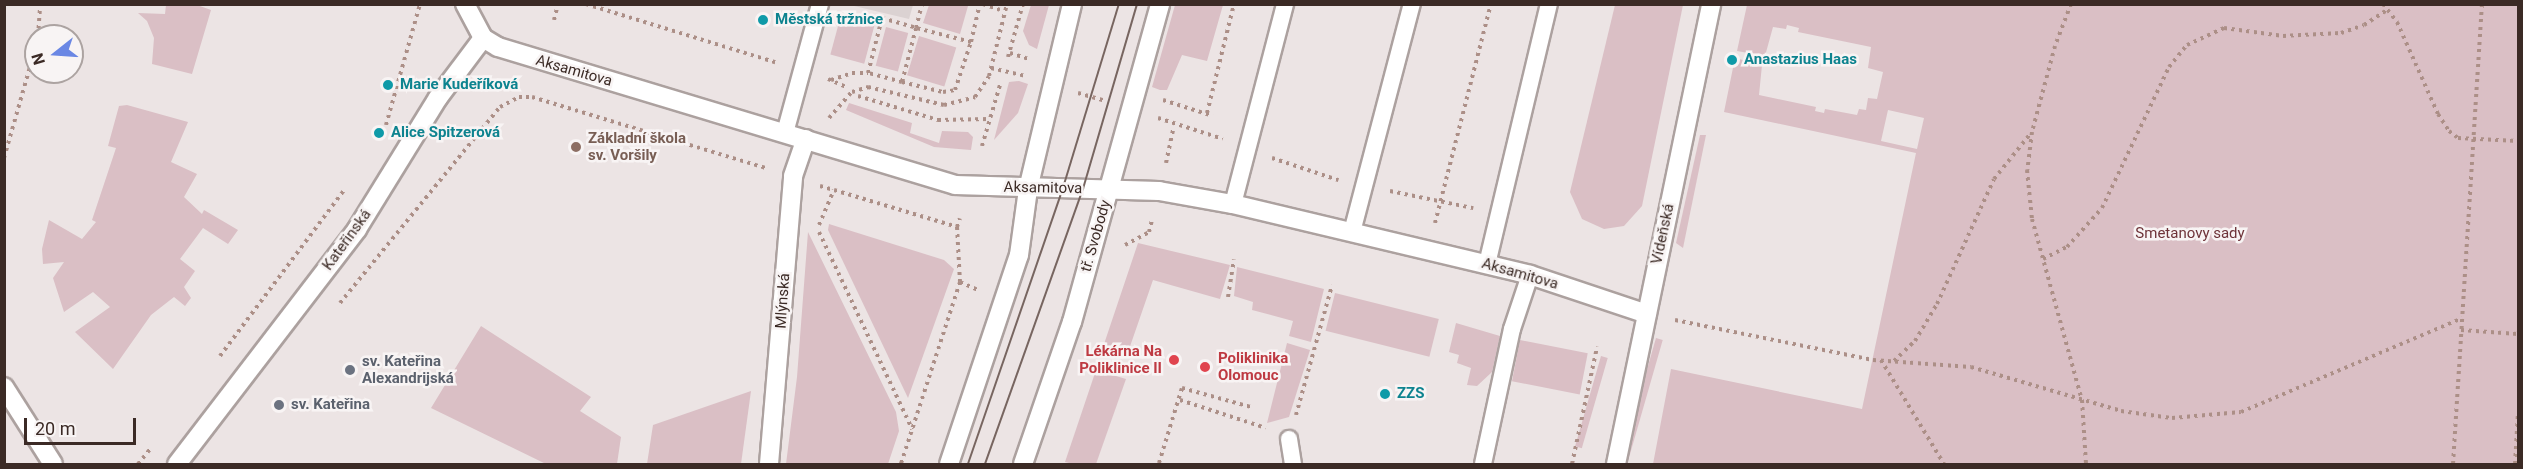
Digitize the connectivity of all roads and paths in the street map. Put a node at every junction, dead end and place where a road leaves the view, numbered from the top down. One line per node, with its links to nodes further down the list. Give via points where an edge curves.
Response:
1 (40, 4): 27 (path)
2 (420, 4): 49 (path)
3 (465, 4): 29 (street)
4 (558, 4): 26 (path)
5 (586, 4): 33 (path)
6 (820, 4): 33 (lane)
7 (922, 4): 28 (path)
8 (982, 4): 22 (path); 30 (path)
9 (1007, 4): 32 (path)
10 (1023, 4): 25 (path)
11 (1072, 4): 65 (street)
12 (1160, 4): 67 (street, tř. Svobody)
13 (1234, 4): 45 (path)
14 (1285, 4): 58 (lane)
15 (1412, 4): 64 (lane)
16 (1491, 4): 68 (path)
17 (1549, 4): 70 (lane)
18 (1710, 4): 86 (street, Vídeňská)
19 (2071, 4): 51 (path)
20 (2383, 4): 23 (path)
21 (2481, 4): 55 (path)
22 (1000, 10)
23 (2387, 10): 55 (path, via 2397,22 2438,114 2458,138); 78 (path, via 2364,26 2341,33 2283,36 2224,28 2187,45 2169,67 2102,208 2067,247)
24 (1012, 13): 25 (path)
25 (1020, 15): 31 (path, via 1009,55)
26 (554, 20)
27 (39, 24)
28 (916, 28): 30 (path); 34 (path, via 882,18); 37 (path)
29 (483, 38): 52 (street, Aksamitova, via 542,62); 106 (street, Kateřinská, via 438,98 357,229)
30 (971, 42): 37 (path, via 955,90 943,93)
31 (1035, 61)
32 (991, 68): 35 (path); 44 (path, via 980,91 957,104 938,104 868,87 852,92)
33 (801, 70): 52 (lane)
34 (867, 73): 36 (path); 37 (path)
35 (1031, 78)
36 (830, 80)
37 (902, 82)
38 (25, 84): 59 (path)
39 (1000, 85): 48 (path)
40 (535, 87): 42 (path)
41 (858, 96): 48 (path, via 938,120)
42 (532, 97): 61 (path); 85 (path, via 519,97 500,107)
43 (1159, 99): 45 (path)
44 (839, 109)
45 (1207, 113): 47 (path)
46 (1152, 116): 53 (path)
47 (1213, 116)
48 (989, 119): 57 (path)
49 (385, 128)
50 (1173, 130): 60 (path)
51 (2031, 132): 78 (path, via 2027,170 2032,219); 93 (path, via 1994,179 1937,304 1915,341)
52 (785, 133): 54 (street, Aksamitova)
53 (1210, 134)
54 (806, 139): 65 (street, Aksamitova, via 955,185); 107 (street, Mlýnská, via 793,176)
55 (2473, 141): 56 (path); 87 (path)
56 (2518, 141)
57 (982, 146)
58 (1246, 147): 64 (path, via 1306,172); 69 (lane)
59 (4, 158)
60 (1166, 163)
61 (773, 170)
62 (349, 183): 92 (path)
63 (816, 185): 66 (path)
64 (1364, 186): 68 (path); 75 (lane)
65 (1028, 189): 67 (street, Aksamitova); 109 (street, via 1019,255)
66 (834, 190): 73 (path); 100 (path, via 818,229)
67 (1109, 190): 69 (street, Aksamitova, via 1159,191); 110 (street, tř. Svobody, via 1072,322)
68 (1441, 199): 70 (path); 76 (path)
69 (1233, 204): 75 (street, Aksamitova)
70 (1498, 215): 79 (lane)
71 (960, 218): 73 (path)
72 (1152, 220): 74 (path)
73 (957, 227): 81 (path)
74 (1149, 232)
75 (1352, 232): 76 (street, Aksamitova)
76 (1428, 250): 79 (street, Aksamitova)
77 (1234, 259): 84 (path)
78 (2043, 259): 96 (path)
79 (1486, 264): 80 (street, Aksamitova)
80 (1530, 274): 86 (street, Aksamitova); 112 (lane, via 1512,329)
81 (960, 282): 83 (path); 100 (path)
82 (1332, 285): 101 (path)
83 (980, 290)
84 (1228, 297)
85 (338, 306)
86 (1647, 314): 91 (path); 114 (street, Vídeňská)
87 (2462, 318): 88 (path); 96 (path, via 2241,412 2172,418 2121,411)
88 (2461, 330): 89 (path); 117 (path)
89 (2518, 334)
90 (1597, 347): 113 (path)
91 (1881, 360): 93 (path); 115 (path)
92 (216, 361)
93 (1893, 361): 96 (path, via 1971,367)
94 (4, 387): 104 (street)
95 (1180, 400): 97 (path, via 1182,388); 99 (path); 103 (path)
96 (2082, 400): 116 (path)
97 (1251, 407)
98 (2518, 412): 118 (path)
99 (1262, 426)
100 (912, 429): 108 (path)
101 (1289, 438): 111 (lane)
102 (153, 446): 105 (path)
103 (1159, 463)
104 (53, 465)
105 (138, 465)
106 (177, 465)
107 (769, 465)
108 (901, 465)
109 (949, 465)
110 (1023, 465)
111 (1293, 465)
112 (1484, 465)
113 (1572, 465)
114 (1616, 465)
115 (1944, 465)
116 (2086, 465)
117 (2453, 465)
118 (2515, 465)

